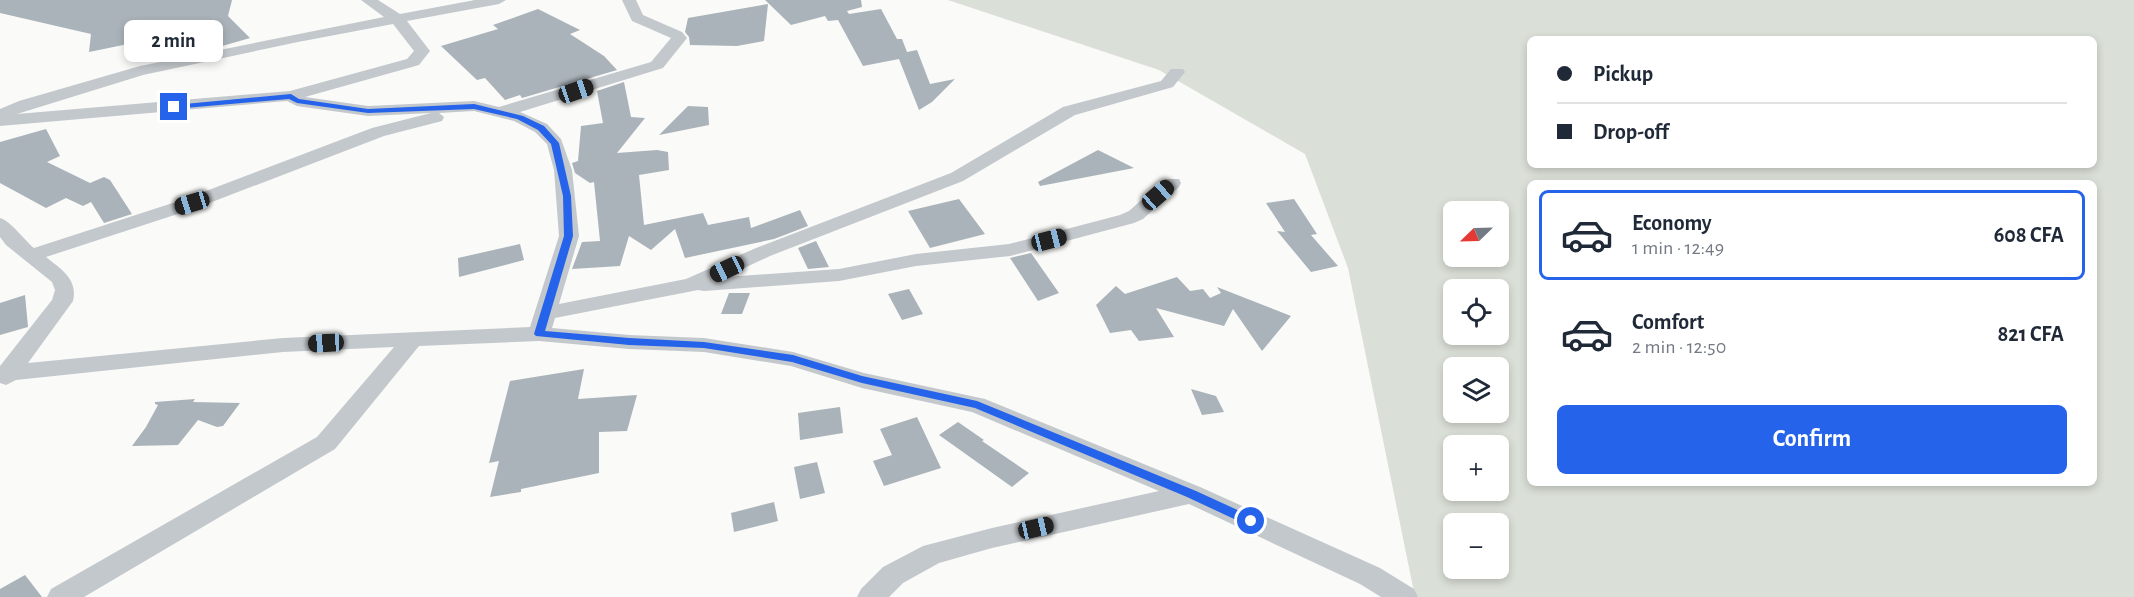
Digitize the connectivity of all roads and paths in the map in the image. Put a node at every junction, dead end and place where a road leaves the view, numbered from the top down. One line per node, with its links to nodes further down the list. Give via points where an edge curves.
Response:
1 (368, 0): 4 (street)
2 (499, 0): 4 (street)
3 (629, 0): 8 (street, via 637,18 679,38 657,65)
4 (396, 18): 6 (street, via 422,51 418,58); 9 (street, via 140,71)
5 (1177, 72): 14 (street, via 1167,84 1069,111 957,177 763,252)
6 (291, 96): 7 (street, via 297,101 368,111); 10 (street)
7 (474, 106): 8 (street); 13 (street, via 378,132 192,203)
8 (500, 112): 15 (street, via 541,128 555,143 563,170 569,236)
9 (0, 115)
10 (0, 121)
11 (1172, 183): 14 (street, via 1127,219 1010,250 916,260 838,275)
12 (0, 224): 13 (street, via 13,241)
13 (33, 255): 17 (street, via 61,279 65,290 62,301)
14 (691, 285): 15 (street, via 642,293)
15 (542, 323): 16 (street); 18 (street, via 629,342 704,345 793,359 862,380 977,405)
16 (413, 339): 17 (street, via 283,345); 19 (street, via 326,443)
17 (4, 376)
18 (1191, 494): 20 (street, via 933,554 893,575); 21 (street, via 1370,576)
19 (61, 597)
20 (871, 597)
21 (1404, 597)

